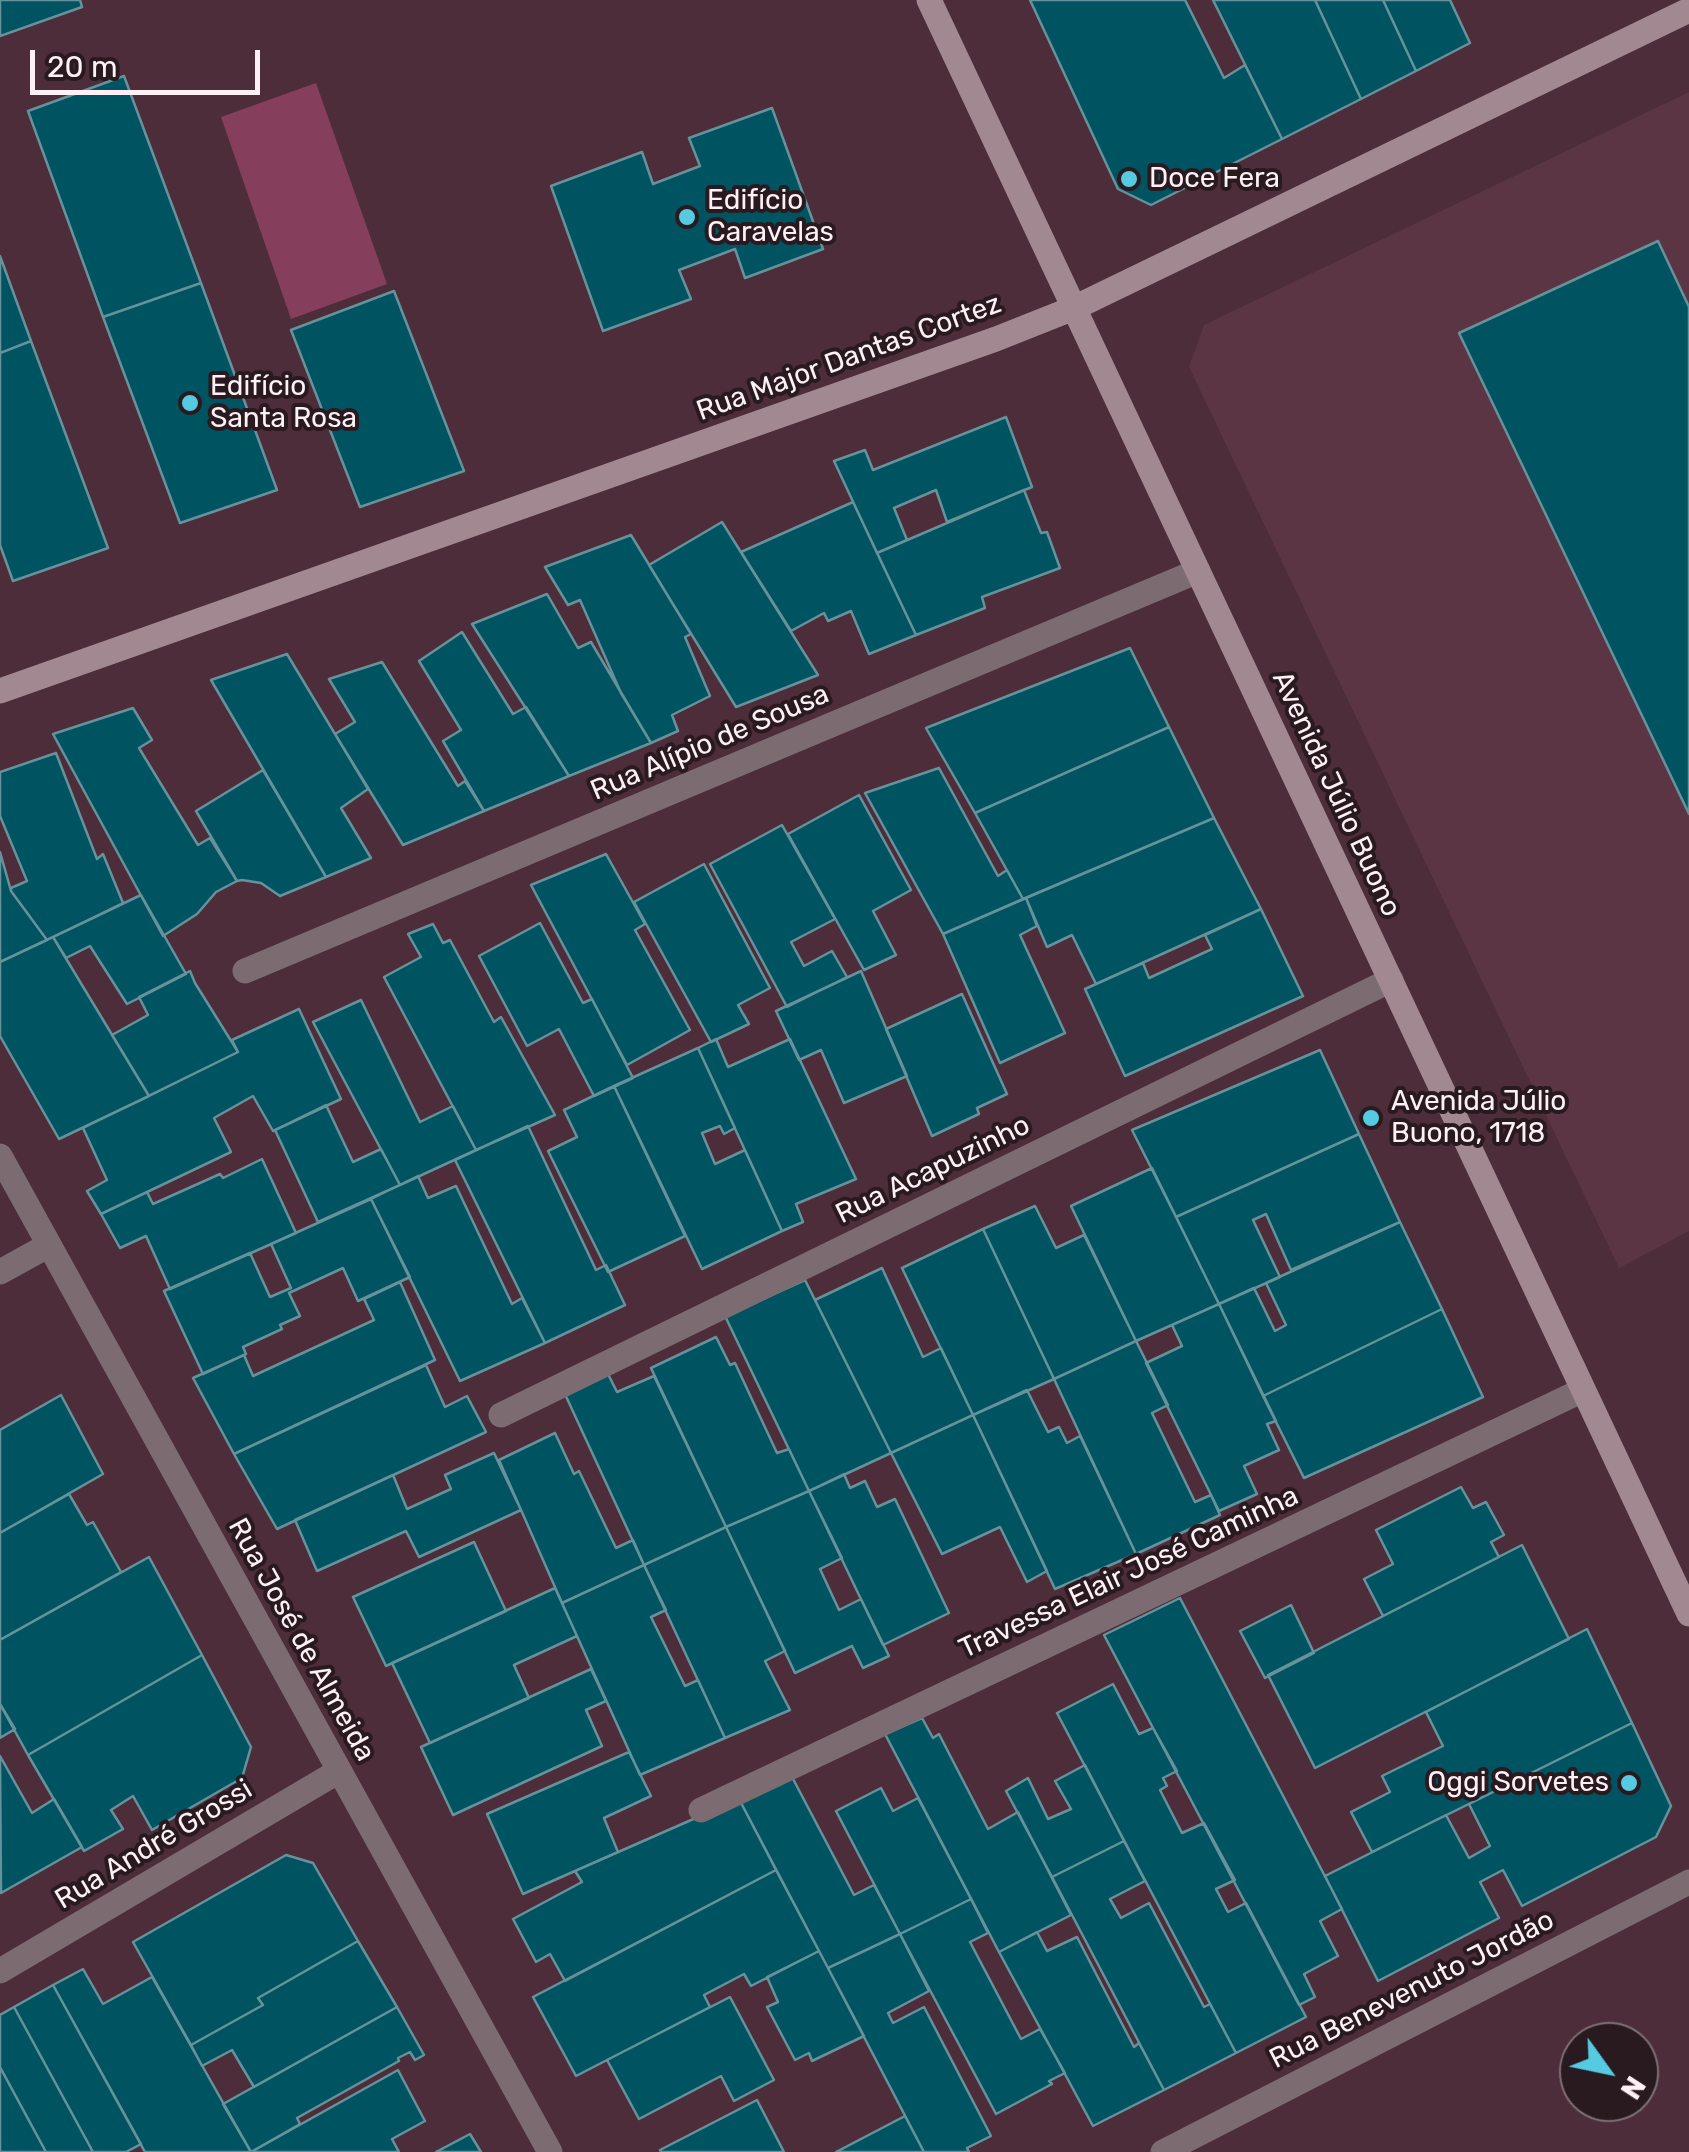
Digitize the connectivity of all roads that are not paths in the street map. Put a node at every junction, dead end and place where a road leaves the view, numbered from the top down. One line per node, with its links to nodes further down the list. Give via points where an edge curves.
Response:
1 (929, 0): 3 (main road, Avenida Júlio Buono)
2 (1689, 10): 3 (main road, Rua Major Dantas Cortez)
3 (1074, 308): 4 (main road, Avenida Júlio Buono); 5 (main road, Rua Major Dantas Cortez)
4 (1198, 571): 6 (street, Rua Alípio de Sousa); 7 (main road, Avenida Júlio Buono)
5 (0, 691)
6 (245, 971)
7 (1391, 980): 11 (main road, Avenida Júlio Buono); 12 (street, Rua Acapuzinho)
8 (0, 1156): 9 (street, Rua José de Almeida)
9 (49, 1244): 10 (street); 14 (street, Rua José de Almeida)
10 (0, 1272)
11 (1583, 1390): 13 (main road, Avenida Júlio Buono); 15 (street, Travessa Elair José Caminha)
12 (501, 1415)
13 (1689, 1614)
14 (339, 1771): 17 (street, Rua André Grossi); 18 (street, Rua José de Almeida)
15 (701, 1810)
16 (1689, 1882): 19 (street, Rua Benevenuto Jordão)
17 (0, 1971)
18 (550, 2152)
19 (1164, 2152)

